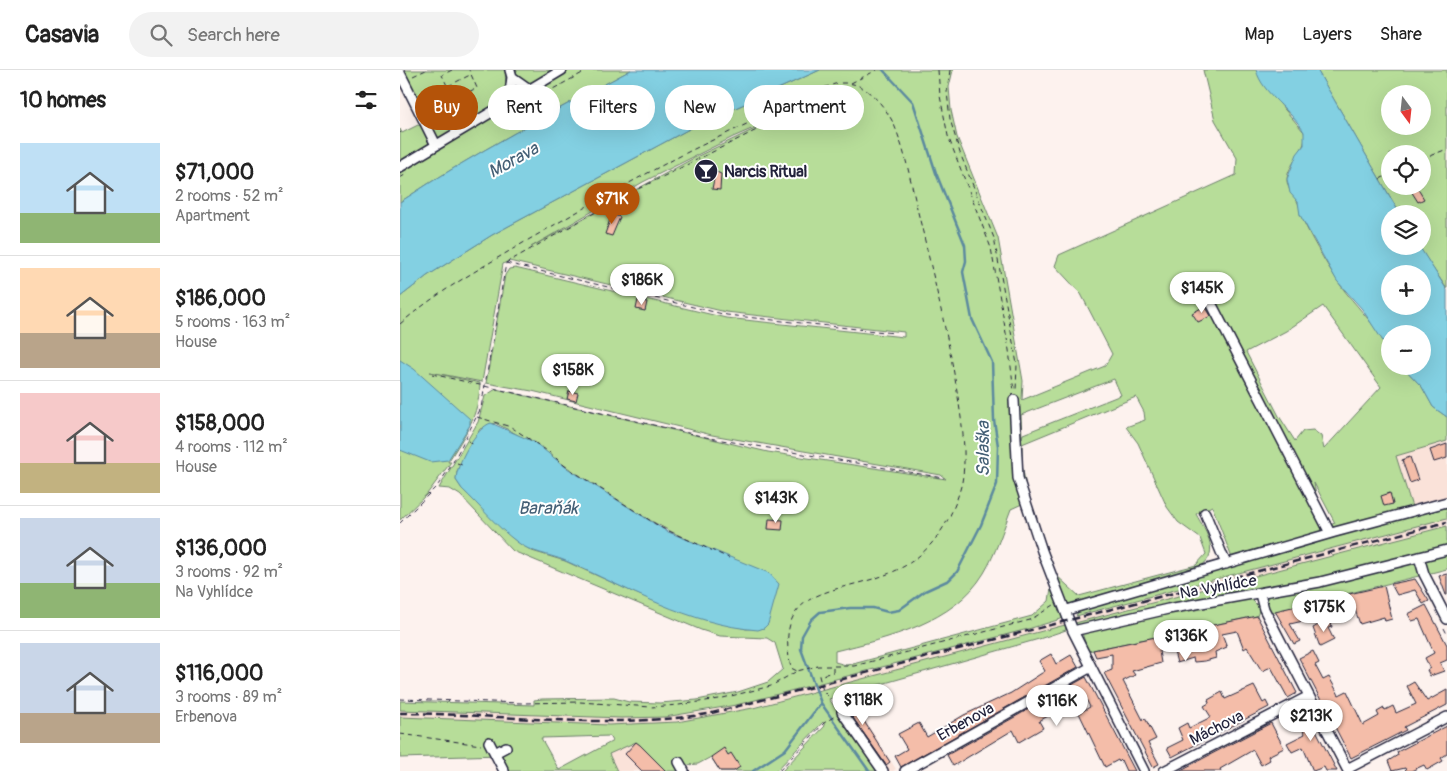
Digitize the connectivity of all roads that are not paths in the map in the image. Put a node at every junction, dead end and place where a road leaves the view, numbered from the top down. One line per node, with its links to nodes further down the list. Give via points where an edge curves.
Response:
1 (562, 70): 5 (street)
2 (511, 73): 4 (street)
3 (402, 77): 7 (street)
4 (524, 85)
5 (536, 85)
6 (488, 114): 7 (street)
7 (436, 145): 8 (street)
8 (400, 167)
9 (1209, 299): 13 (street)
10 (1014, 400): 18 (street, via 1018,478 1042,551)
11 (1447, 502): 13 (street)
12 (1205, 513): 16 (street)
13 (1330, 533): 16 (street)
14 (1447, 550): 15 (street, Na Vyhlídce)
15 (1419, 557): 17 (street, Na Vyhlídce); 19 (street, via 1424,574)
16 (1226, 564): 18 (street)
17 (1260, 594): 20 (street, Na Vyhlídce, via 1168,609); 22 (street, via 1264,609)
18 (1067, 610): 20 (street)
19 (1447, 618)
20 (1073, 631): 21 (street)
21 (1091, 667): 31 (street, Erbenova); 32 (street)
22 (1309, 696): 27 (street); 33 (street, Máchova)
23 (842, 712): 30 (street)
24 (1447, 717): 27 (street)
25 (506, 747): 28 (street, via 492,747)
26 (679, 762): 29 (street)
27 (1347, 770)
28 (504, 771)
29 (684, 771)
30 (883, 771)
31 (905, 771)
32 (1144, 771)
33 (1164, 771)

